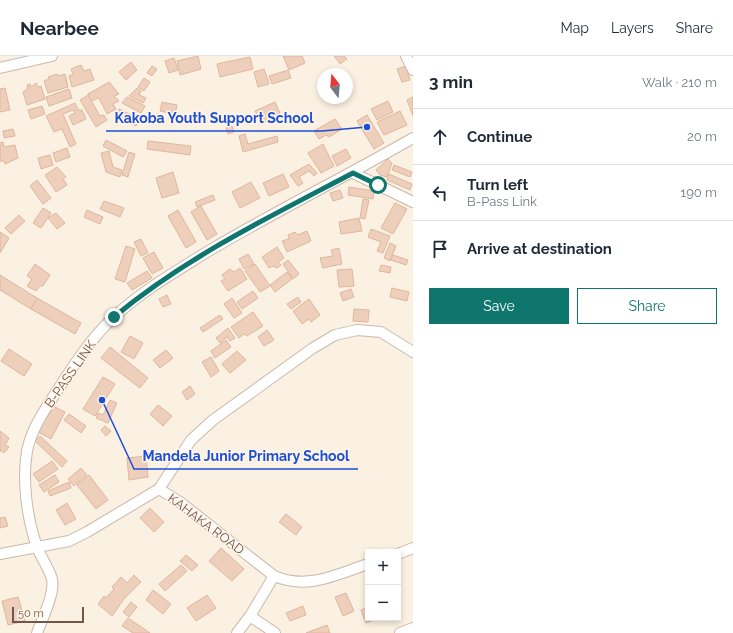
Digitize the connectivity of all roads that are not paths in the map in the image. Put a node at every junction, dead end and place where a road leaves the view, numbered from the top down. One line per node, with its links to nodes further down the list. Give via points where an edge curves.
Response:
1 (52, 56): 3 (street)
2 (406, 56): 4 (street)
3 (0, 68)
4 (413, 70)
5 (413, 138): 6 (street, B-PASS LINK)
6 (353, 173): 7 (street); 10 (street, B-PASS LINK, via 248,228 146,290 114,317 82,353 36,422 28,448 24,476 26,498)
7 (413, 202)
8 (413, 352): 9 (street, via 380,332 357,330 335,335 213,420 191,440)
9 (159, 489): 10 (street, KAHAKA ROAD, via 87,532 69,540); 15 (street, KAHAKA ROAD, via 180,502)
10 (37, 547): 13 (street, KAHAKA ROAD); 18 (street, B-PASS LINK, via 52,580 52,588)
11 (413, 548): 12 (street)
12 (401, 553)
13 (0, 554)
14 (365, 565): 15 (street, KAHAKA ROAD, via 312,582 287,582)
15 (274, 576): 16 (street)
16 (250, 616): 19 (street); 20 (street)
17 (413, 628): 21 (street)
18 (37, 633)
19 (237, 633)
20 (275, 633)
21 (400, 633)

